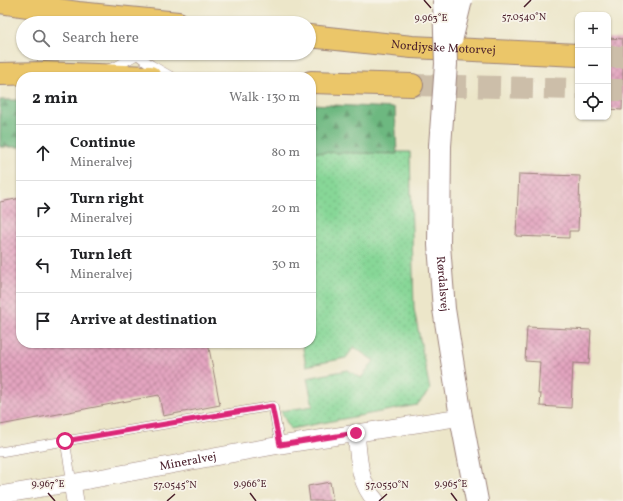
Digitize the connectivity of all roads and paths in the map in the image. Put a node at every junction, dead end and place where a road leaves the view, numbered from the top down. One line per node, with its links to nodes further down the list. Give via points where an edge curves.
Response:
1 (59, 0): 7 (lane)
2 (100, 0): 8 (highway)
3 (444, 0): 13 (street, Rørdalsvej, bridge)
4 (461, 0): 13 (street, Rørdalsvej, bridge)
5 (0, 2): 6 (highway)
6 (74, 16)
7 (82, 16)
8 (164, 16)
9 (316, 37): 10 (highway, Nordjyske Motorvej, via 412,47)
10 (575, 55)
11 (127, 60): 16 (lane)
12 (145, 60): 17 (lane)
13 (446, 64): 22 (street, Rørdalsvej, bridge, via 440,146 439,245 444,309)
14 (0, 69): 15 (highway)
15 (32, 72)
16 (99, 72)
17 (163, 72)
18 (0, 74): 19 (highway)
19 (16, 74)
20 (316, 82): 21 (highway)
21 (412, 85)
22 (461, 417): 23 (street, Mineralvej); 31 (street, Rørdalsvej)
23 (356, 433): 25 (street, Mineralvej); 30 (street, via 361,474 365,486)
24 (65, 441): 25 (lane, via 272,406); 26 (lane); 27 (lane)
25 (280, 445): 27 (street, Mineralvej)
26 (0, 452)
27 (72, 483): 28 (street, Mineralvej); 29 (street)
28 (0, 495)
29 (75, 501)
30 (376, 501)
31 (477, 501)

